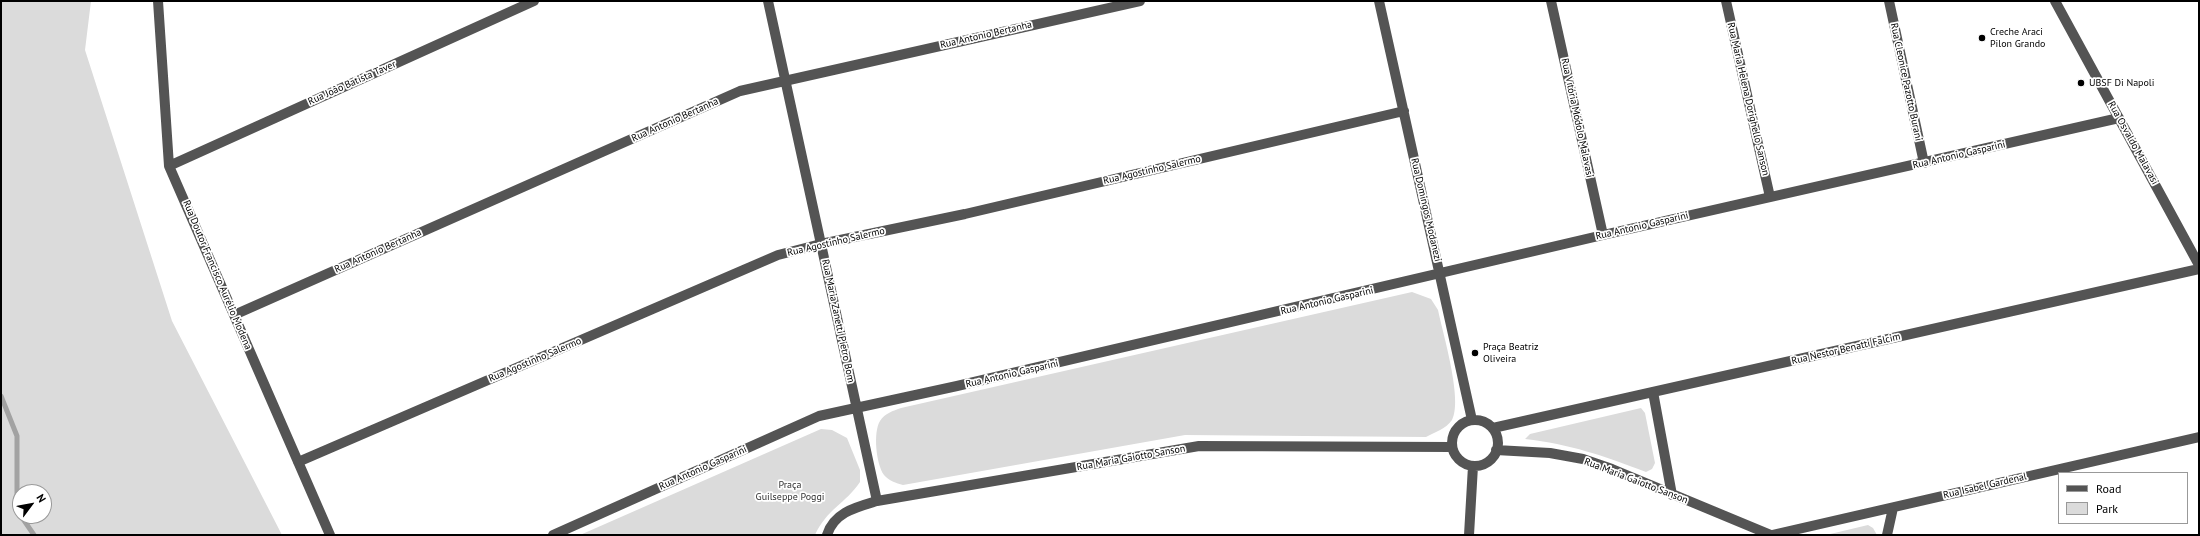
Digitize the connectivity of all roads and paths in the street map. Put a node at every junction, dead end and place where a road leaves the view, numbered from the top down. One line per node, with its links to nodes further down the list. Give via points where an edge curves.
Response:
1 (158, 1): 14 (street, Rua Doutor Francisco Aurélio Modena)
2 (534, 1): 14 (street, Rua João Batista Taver)
3 (768, 1): 10 (street, Rua Maria Zanetti Pietro Bom)
4 (1140, 1): 10 (street, Rua Antonio Bertanha)
5 (1379, 1): 11 (street, Rua Domingos Modanezi)
6 (1551, 1): 16 (street, Rua Vitória Módolo Malavasi)
7 (1726, 1): 15 (street, Rua Maria Helena Dorighello Sanson)
8 (1888, 1): 13 (street, Rua Cleonice Pazotto Burani)
9 (2055, 1): 12 (street, Rua Osvaldo Malavasi)
10 (785, 80): 17 (street, Rua Maria Zanetti Pietro Bom); 21 (street, Rua Antonio Bertanha, via 740,91)
11 (1404, 112): 17 (street, Rua Agostinho Salermo, via 965,214); 20 (street, Rua Domingos Modanezi)
12 (2119, 118): 13 (street, Rua Antonio Gasparini); 18 (street, Rua Osvaldo Malavasi)
13 (1924, 163): 15 (street, Rua Antonio Gasparini)
14 (169, 166): 21 (street, Rua Doutor Francisco Aurélio Modena)
15 (1770, 197): 16 (street, Rua Antonio Gasparini)
16 (1603, 235): 20 (street, Rua Antonio Gasparini)
17 (821, 244): 23 (street, Rua Maria Zanetti Pietro Bom); 29 (street, Rua Agostinho Salermo, via 778,255)
18 (2199, 265)
19 (2199, 269): 22 (street, Rua Nestor Benatti Falcim)
20 (1440, 274): 23 (street, Rua Antonio Gasparini); 24 (street, Rua Domingos Modanezi)
21 (234, 315): 29 (street, Rua Doutor Francisco Aurélio Modena)
22 (1653, 392): 25 (street, Rua Nestor Benatti Falcim); 31 (street)
23 (857, 408): 32 (street, Rua Maria Zanetti Pietro Bom); 35 (street, Rua Antonio Gasparini, via 819,416)
24 (1472, 420): 25 (street, via 1487,423); 27 (street, via 1459,426 1454,432)
25 (1492, 428): 28 (street, via 1496,435)
26 (2199, 437): 33 (street, Rua Isabel Gardenal)
27 (1452, 447): 30 (street, via 1459,459); 32 (street, Rua Maria Gaiotto Sanson, via 1199,446)
28 (1496, 450): 30 (street, via 1488,462); 31 (street, Rua Maria Gaiotto Sanson, via 1550,453 1583,460)
29 (298, 462): 34 (street, Rua Doutor Francisco Aurélio Modena)
30 (1473, 466): 37 (street)
31 (1672, 495): 38 (street, Rua Maria Gaiotto Sanson)
32 (877, 501): 36 (street, Rua Maria Gaiotto Sanson, via 839,515 828,529)
33 (1893, 508): 38 (street, Rua Isabel Gardenal); 39 (street)
34 (330, 535)
35 (553, 535)
36 (827, 535)
37 (1469, 535)
38 (1771, 535)
39 (1887, 535)

